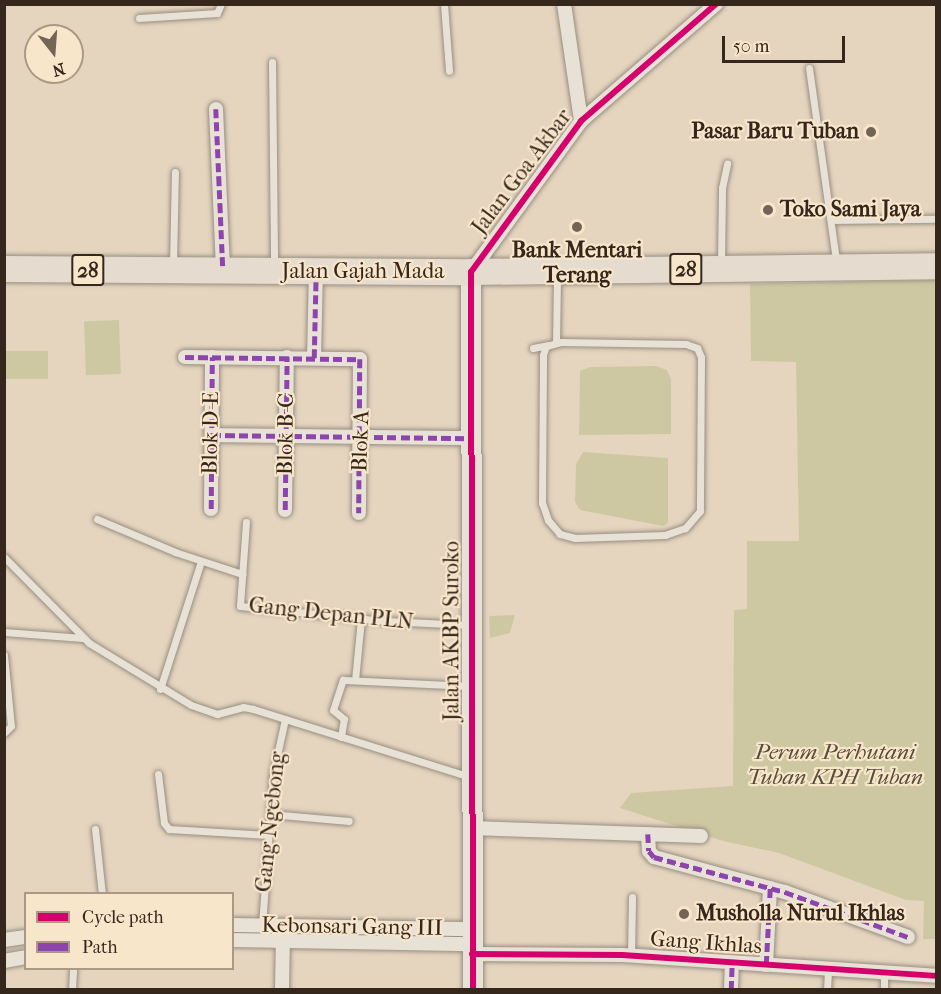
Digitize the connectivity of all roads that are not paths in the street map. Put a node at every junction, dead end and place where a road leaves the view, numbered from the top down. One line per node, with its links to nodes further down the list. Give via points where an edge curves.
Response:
1 (221, 4): 5 (lane, via 217,13)
2 (444, 4): 8 (lane)
3 (564, 4): 10 (street)
4 (716, 4): 10 (street, Jalan Goa Akbar)
5 (139, 18)
6 (272, 62): 21 (lane)
7 (809, 68): 14 (lane)
8 (449, 71)
9 (216, 109): 20 (street)
10 (581, 121): 24 (street, Jalan Goa Akbar)
11 (728, 164): 18 (lane, via 722,188)
12 (175, 172): 19 (lane)
13 (936, 219): 14 (lane)
14 (832, 220): 16 (lane)
15 (936, 266): 16 (highway, Jalan Gajah Mada / 28)
16 (837, 267): 18 (highway, Jalan Gajah Mada / 28)
17 (4, 269): 19 (highway, Jalan Gajah Mada / 28)
18 (720, 269): 23 (highway, Jalan Gajah Mada / 28)
19 (172, 270): 20 (highway, Jalan Gajah Mada / 28)
20 (223, 271): 21 (highway, Jalan Gajah Mada / 28)
21 (274, 271): 22 (highway, Jalan Gajah Mada / 28)
22 (316, 271): 24 (highway, Jalan Gajah Mada / 28); 30 (street)
23 (557, 271): 24 (highway, Jalan Gajah Mada / 28); 25 (lane)
24 (471, 272): 34 (street, Jalan AKBP Suroko)
25 (553, 343): 25 (lane, via 686,344 697,348 700,511 685,528 665,535 575,538 554,530 542,503 543,355); 26 (lane)
26 (533, 348)
27 (185, 357): 28 (street)
28 (212, 357): 29 (street); 31 (street, Blok D-E)
29 (287, 357): 30 (street); 32 (street, Blok B-C)
30 (314, 358): 33 (street, Blok A, via 357,358 363,369)
31 (212, 435): 32 (street); 35 (street, Blok D-E)
32 (286, 436): 33 (street); 36 (street, Blok B-C)
33 (361, 437): 34 (street); 37 (street, Blok A)
34 (471, 438): 44 (street, Jalan AKBP Suroko)
35 (210, 509)
36 (285, 510)
37 (359, 513)
38 (97, 519): 41 (lane)
39 (246, 522): 42 (lane, Gang Depan PLN)
40 (4, 557): 46 (lane)
41 (201, 561): 42 (lane); 50 (lane)
42 (242, 574): 43 (lane, Gang Depan PLN, via 240,606)
43 (361, 619): 44 (lane, Gang Depan PLN); 48 (lane)
44 (471, 625): 49 (street, Jalan AKBP Suroko)
45 (4, 632): 46 (lane)
46 (83, 638): 50 (lane)
47 (4, 656): 52 (lane, via 11,726)
48 (355, 680): 49 (lane); 53 (lane, via 341,682 333,710 345,720)
49 (471, 686): 55 (street, Jalan AKBP Suroko)
50 (160, 689): 51 (lane, via 213,713 243,707)
51 (285, 719): 53 (lane); 56 (lane, Gang Ngebong)
52 (4, 733)
53 (341, 736): 55 (lane)
54 (158, 774): 61 (lane, via 169,829)
55 (470, 777): 58 (street, Jalan AKBP Suroko)
56 (270, 814): 57 (lane); 61 (lane, Gang Ngebong)
57 (349, 821)
58 (471, 828): 60 (street); 70 (street, Jalan AKBP Suroko)
59 (95, 829): 64 (lane)
60 (648, 834): 62 (street); 63 (street, via 649,851 654,857)
61 (268, 835): 67 (lane, Gang Ngebong)
62 (701, 836)
63 (770, 888): 72 (street); 81 (street)
64 (102, 892)
65 (632, 897): 77 (lane)
66 (234, 925): 67 (street, Kebonsari Gang III)
67 (262, 925): 68 (street, Kebonsari Gang III)
68 (283, 925): 69 (street, Kebonsari Gang III); 75 (street)
69 (399, 928): 70 (street, Kebonsari Gang III); 76 (lane)
70 (472, 932): 76 (street); 77 (street, Gang Ikhlas); 88 (street, Jalan AKBP Suroko)
71 (24, 937): 73 (street)
72 (908, 937)
73 (4, 940)
74 (234, 940): 75 (street)
75 (283, 940): 76 (street); 87 (street)
76 (399, 943)
77 (631, 956): 80 (street, Gang Ikhlas)
78 (24, 957): 79 (street)
79 (4, 961)
80 (732, 963): 81 (street, Gang Ikhlas); 89 (street)
81 (766, 965): 83 (street, Gang Ikhlas)
82 (73, 970): 86 (lane)
83 (828, 971): 84 (street, Gang Ikhlas); 90 (lane)
84 (884, 975): 85 (street, Gang Ikhlas); 91 (lane)
85 (936, 975)
86 (72, 990)
87 (282, 990)
88 (473, 990)
89 (731, 990)
90 (827, 990)
91 (884, 990)

